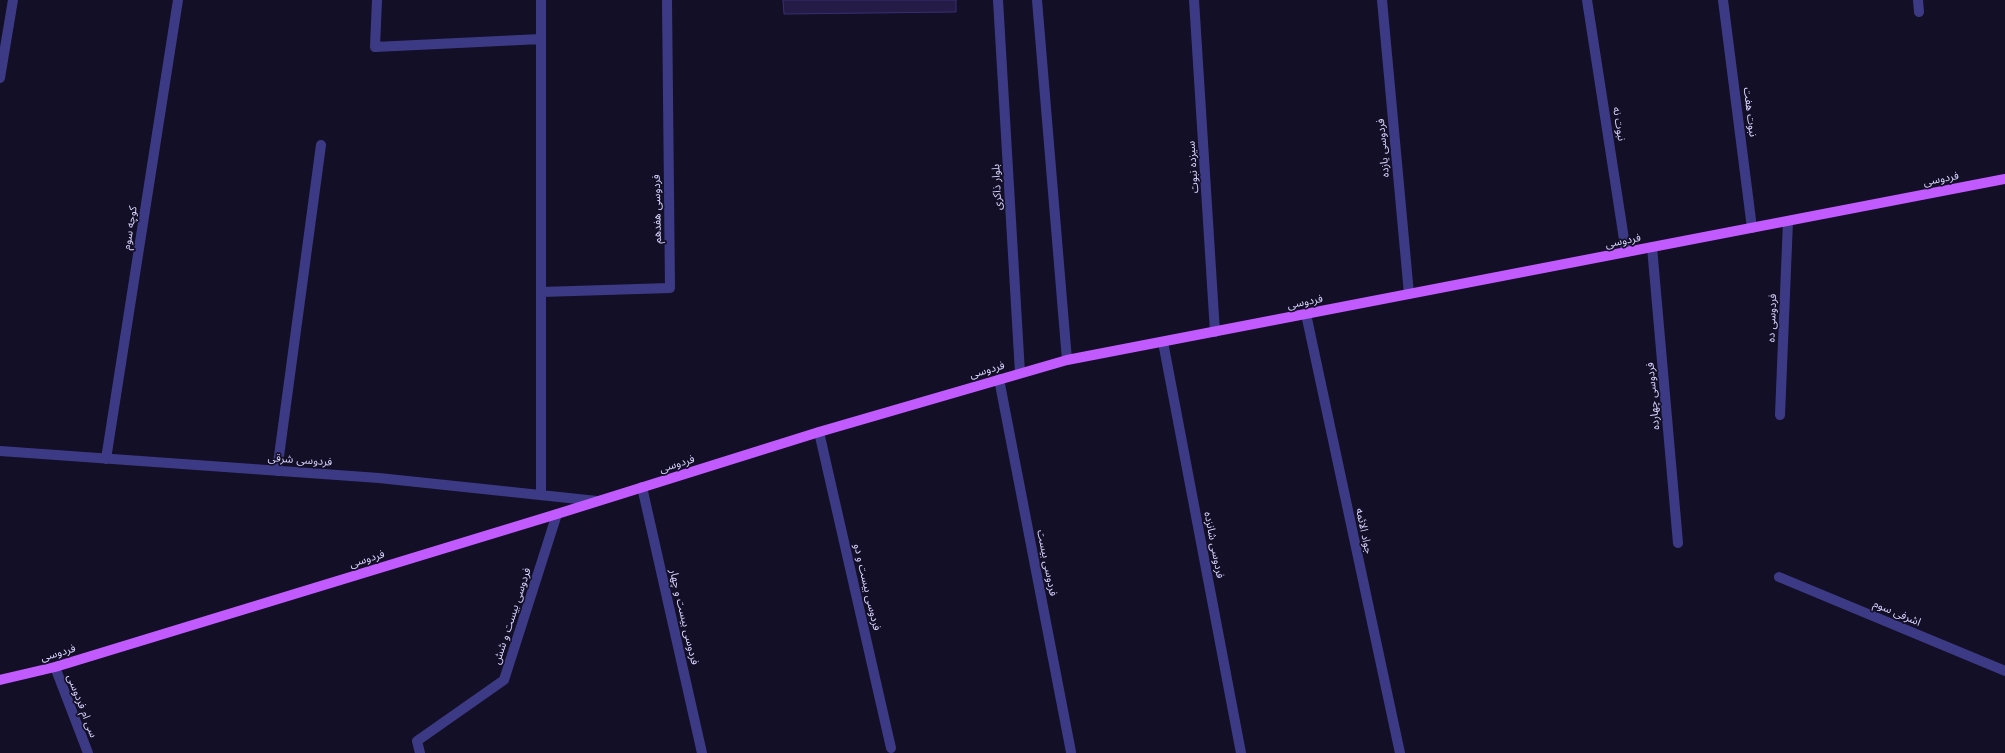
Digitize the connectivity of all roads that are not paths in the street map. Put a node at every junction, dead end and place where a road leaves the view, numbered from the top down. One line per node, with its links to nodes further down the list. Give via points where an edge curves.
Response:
1 (13, 0): 15 (street)
2 (178, 0): 33 (street, کوچه سوم)
3 (376, 0): 14 (street, via 375,47)
4 (541, 0): 14 (street)
5 (667, 0): 22 (street, فردوسی هفدهم, via 670,288)
6 (998, 0): 28 (street, بلوار ذاکری)
7 (1037, 0): 27 (street)
8 (1194, 0): 25 (street, سیزده نبوت)
9 (1382, 0): 23 (street, فردوسی یازده)
10 (1587, 0): 21 (street, نبوت نه)
11 (1723, 0): 19 (street, نبوت هفت)
12 (1918, 0): 13 (street)
13 (1919, 12)
14 (541, 40): 22 (street)
15 (0, 78)
16 (321, 145): 34 (street)
17 (2005, 179): 18 (main road, فردوسی)
18 (1788, 221): 19 (main road, فردوسی); 30 (street, فردوسی ده)
19 (1752, 228): 20 (main road, فردوسی)
20 (1652, 247): 21 (main road, فردوسی); 39 (street, فردوسی چهارده)
21 (1626, 252): 23 (main road, فردوسی)
22 (541, 292): 36 (street)
23 (1409, 294): 24 (main road, فردوسی)
24 (1306, 314): 25 (main road, فردوسی); 50 (street, جواد الائمه)
25 (1215, 332): 26 (main road, فردوسی)
26 (1163, 342): 27 (main road, فردوسی); 49 (street, فردوسی شانزده)
27 (1067, 360): 28 (main road, فردوسی)
28 (1020, 373): 29 (main road, فردوسی)
29 (999, 379): 31 (main road, فردوسی); 45 (street, فردوسی بیست)
30 (1780, 415)
31 (819, 432): 35 (main road, فردوسی); 44 (street, فردوسی بیست و دو)
32 (0, 451): 33 (street, فردوسی شرقی)
33 (106, 459): 34 (street, فردوسی شرقی)
34 (277, 471): 36 (street, فردوسی شرقی, via 379,478)
35 (642, 487): 37 (main road, فردوسی); 48 (street, فردوسی بیست و چهار)
36 (541, 495): 37 (street, فردوسی شرقی)
37 (597, 501): 38 (main road, فردوسی)
38 (557, 514): 41 (main road, فردوسی); 47 (street, فردوسی بیست و شش, via 504,680 417,741)
39 (1678, 543)
40 (1779, 577): 42 (street, اشرفی سوم)
41 (55, 667): 43 (main road, فردوسی); 46 (street, سی ام فردوسی)
42 (2005, 671)
43 (0, 680)
44 (891, 748)
45 (1071, 752)
46 (88, 753)
47 (420, 753)
48 (702, 753)
49 (1241, 753)
50 (1400, 753)

